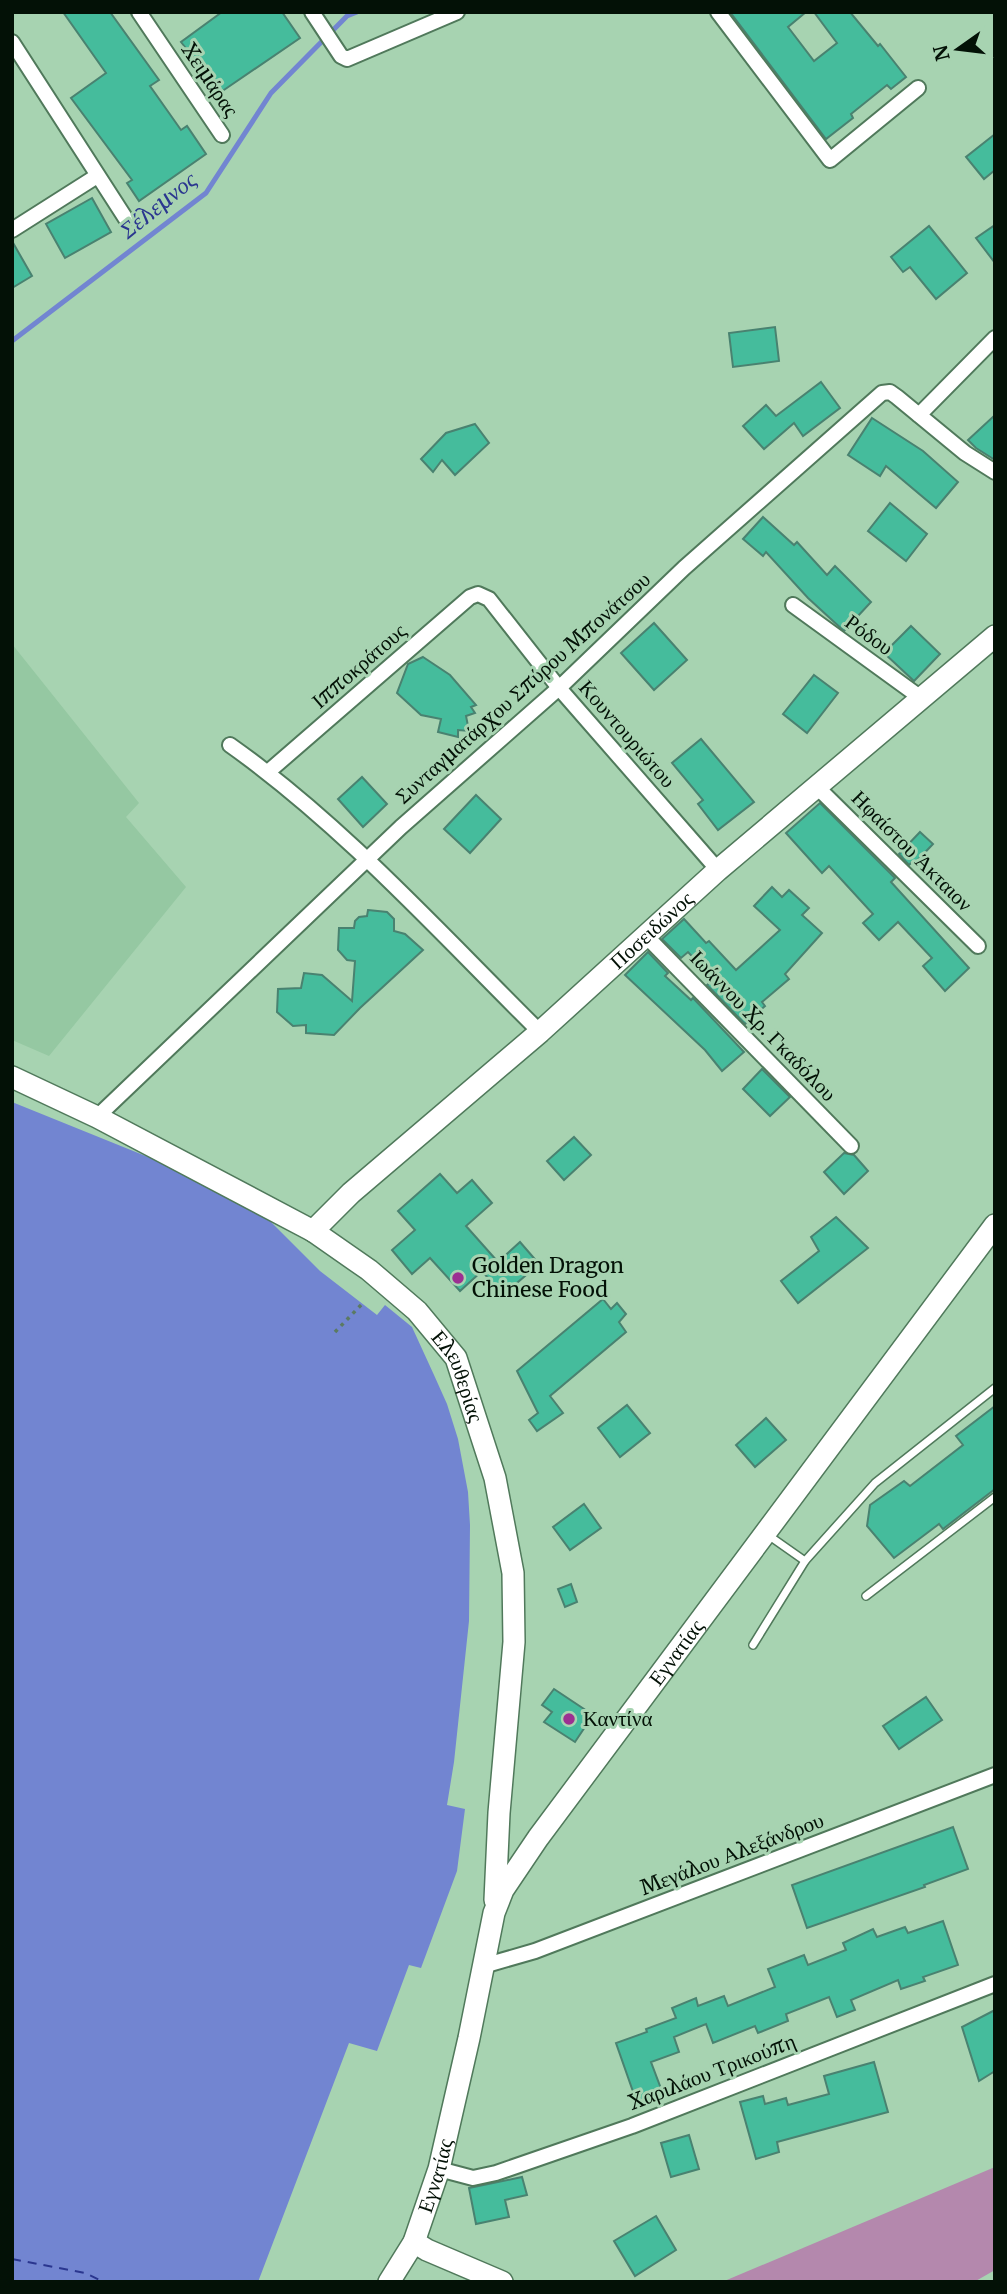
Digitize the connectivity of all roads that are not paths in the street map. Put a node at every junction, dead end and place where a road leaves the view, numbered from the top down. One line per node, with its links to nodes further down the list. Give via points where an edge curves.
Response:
1 (139, 12): 7 (street, Χειμάρας)
2 (312, 12): 3 (street, via 347,59)
3 (457, 12)
4 (718, 12): 6 (street, via 830,160)
5 (12, 42): 8 (street)
6 (918, 88)
7 (222, 135)
8 (97, 176): 9 (street); 10 (street)
9 (126, 219)
10 (12, 230)
11 (995, 338): 12 (street)
12 (919, 415): 13 (street, Συνταγματάρχου Σπύρου Μπονάτσου); 17 (street, Συνταγματάρχου Σπύρου Μπονάτσου, via 890,392 882,393 684,568)
13 (995, 472)
14 (478, 594): 17 (street, Κουντουριώτου, via 489,599); 20 (street, Ιπποκράτους)
15 (793, 605): 18 (street, Ρόδου)
16 (995, 636): 18 (street, Ποσειδώνος)
17 (559, 688): 22 (street, Συνταγματάρχου Σπύρου Μπονάτσου); 23 (street, Κουντουριώτου)
18 (920, 698): 21 (street, Ποσειδώνος)
19 (230, 745): 20 (street)
20 (268, 772): 22 (street)
21 (816, 786): 23 (street, Ποσειδώνος); 25 (street, Ηφαίστου Άκταιον)
22 (368, 861): 26 (street); 28 (street, Συνταγματάρχου Σπύρου Μπονάτσου)
23 (719, 870): 24 (street, Ποσειδώνος)
24 (646, 936): 26 (street, Ποσειδώνος); 29 (street, Ιωάννου Χρ. Γκαδόλου)
25 (978, 946)
26 (540, 1032): 31 (street, Ποσειδώνος, via 351,1193)
27 (12, 1077): 28 (street, Ελευθερίας)
28 (97, 1117): 31 (street, Ελευθερίας)
29 (851, 1146)
30 (995, 1225): 34 (street, Εγνατίας)
31 (313, 1231): 39 (street, Ελευθερίας, via 369,1270 416,1311 456,1358 495,1478 513,1573 514,1642)
32 (995, 1388): 35 (lane, via 875,1483)
33 (995, 1497): 36 (lane)
34 (765, 1532): 35 (lane); 39 (street, Εγνατίας, via 532,1846 503,1890)
35 (805, 1562): 37 (lane)
36 (866, 1596)
37 (753, 1645)
38 (995, 1775): 40 (street, Μεγάλου Αλεξάνδρου, via 558,1942)
39 (494, 1913): 40 (street, Εγνατίας)
40 (483, 1966): 42 (street, Εγνατίας)
41 (995, 1984): 42 (street, Χαριλάου Τρικούπη, via 645,2121 496,2173 473,2178)
42 (439, 2169): 43 (street, Εγνατίας)
43 (414, 2242): 44 (street, Εγνατίας); 45 (street)
44 (389, 2282)
45 (502, 2282)

